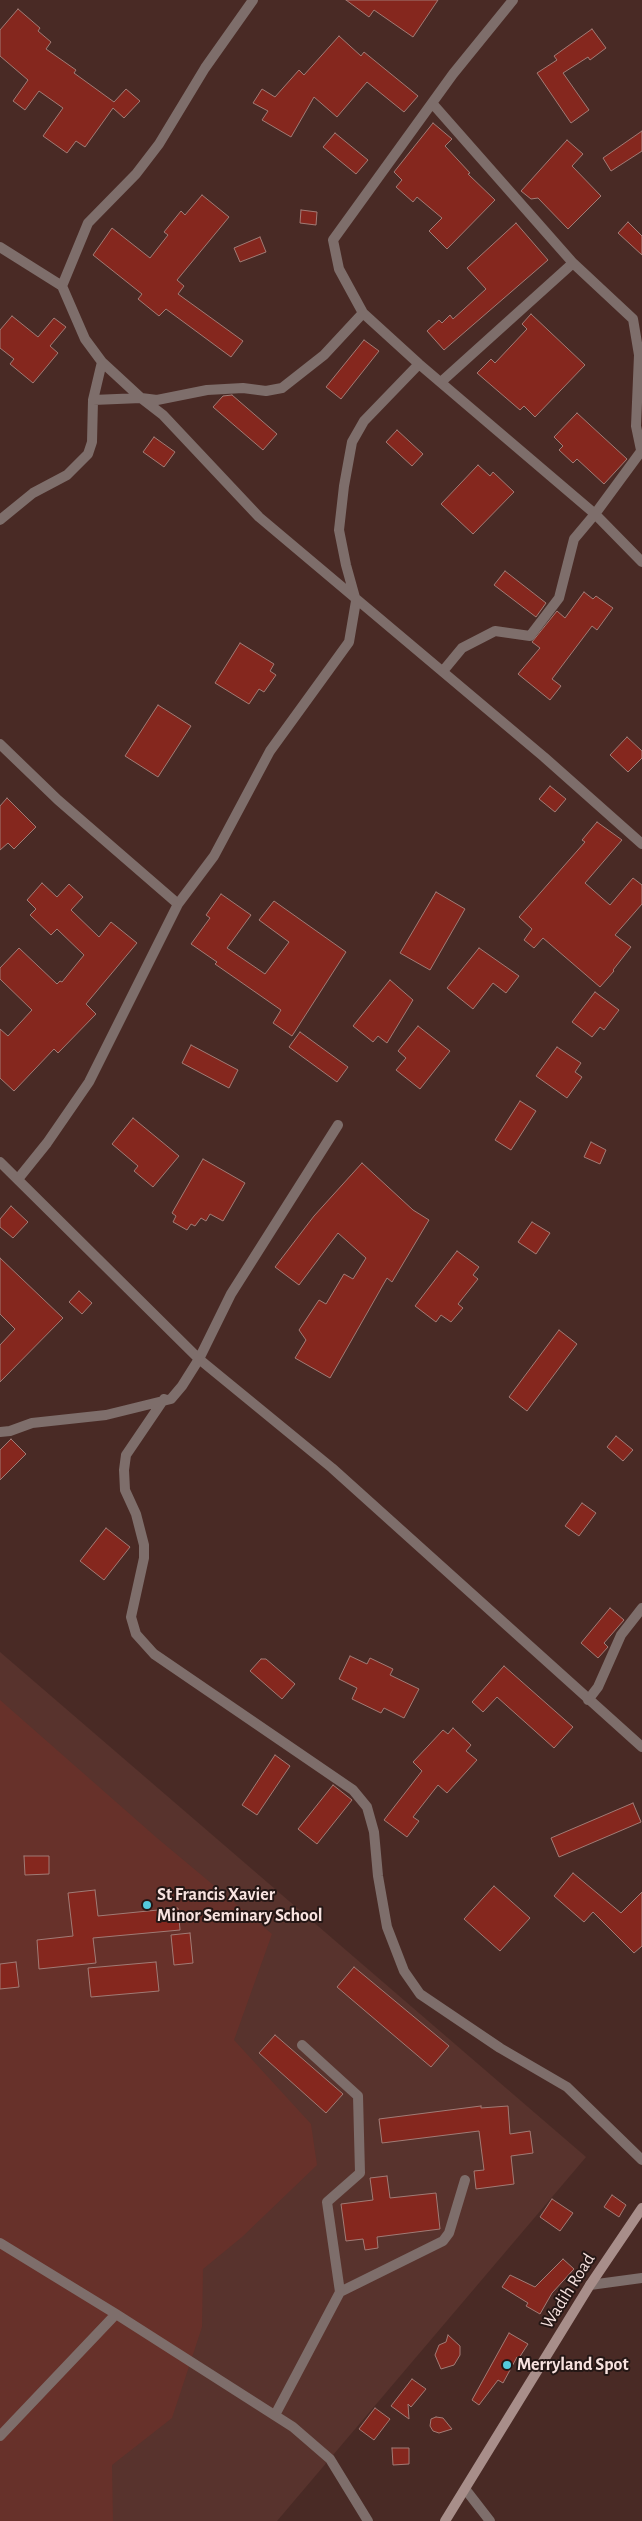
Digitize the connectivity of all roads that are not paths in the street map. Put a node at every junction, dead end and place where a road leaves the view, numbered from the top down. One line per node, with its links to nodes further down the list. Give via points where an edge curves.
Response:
1 (253, 0): 6 (street, via 205,68 159,144 136,174 88,223)
2 (513, 0): 3 (street)
3 (432, 103): 5 (street); 7 (street, via 333,240 339,269)
4 (0, 247): 6 (street)
5 (573, 263): 10 (street); 13 (street, via 633,319 639,355 636,426)
6 (62, 286): 8 (street, via 85,339)
7 (363, 313): 9 (street); 11 (street, via 324,354 282,388 266,391 243,388 207,390 157,400)
8 (102, 362): 11 (street); 12 (street)
9 (419, 364): 10 (street); 17 (street, via 364,421 352,442 340,530)
10 (442, 382): 14 (street)
11 (141, 398): 12 (street); 17 (street, via 163,415 259,517)
12 (93, 400): 15 (street, via 92,442 88,454 66,475 33,493)
13 (642, 450): 14 (street)
14 (595, 514): 16 (street); 18 (street, via 574,538 559,598 530,636 495,631 462,648)
15 (0, 520)
16 (642, 562)
17 (356, 601): 18 (street); 21 (street, via 349,642 270,751 214,856)
18 (443, 671): 20 (street)
19 (0, 744): 21 (street, via 58,800)
20 (642, 844)
21 (178, 904): 24 (street, via 89,1082 47,1144)
22 (338, 1125): 25 (street, via 231,1294)
23 (0, 1162): 24 (street)
24 (18, 1179): 25 (street)
25 (198, 1359): 26 (street, via 171,1399); 29 (street, via 332,1468)
26 (164, 1399): 27 (street, via 106,1416 32,1423); 32 (street, via 126,1455 124,1470 125,1490 136,1514 144,1545 131,1617 136,1634 162,1659 353,1790 367,1807 374,1832 387,1927 404,1971 420,1994 567,2088)
27 (0, 1432)
28 (642, 1608): 29 (street, via 620,1634 598,1687)
29 (588, 1700): 30 (street)
30 (642, 1747)
31 (302, 2046): 38 (street, via 358,2096 360,2174 327,2202)
32 (642, 2160)
33 (465, 2180): 38 (street, via 449,2233 442,2241)
34 (642, 2208): 37 (street, Wadih Road)
35 (0, 2243): 39 (street)
36 (642, 2278): 37 (street)
37 (590, 2285): 42 (street, Wadih Road)
38 (340, 2292): 40 (street)
39 (116, 2314): 40 (street); 41 (street)
40 (275, 2415): 43 (street, via 330,2459)
41 (0, 2436)
42 (466, 2490): 44 (street, Wadih Road); 45 (street)
43 (368, 2521)
44 (445, 2521)
45 (490, 2521)

